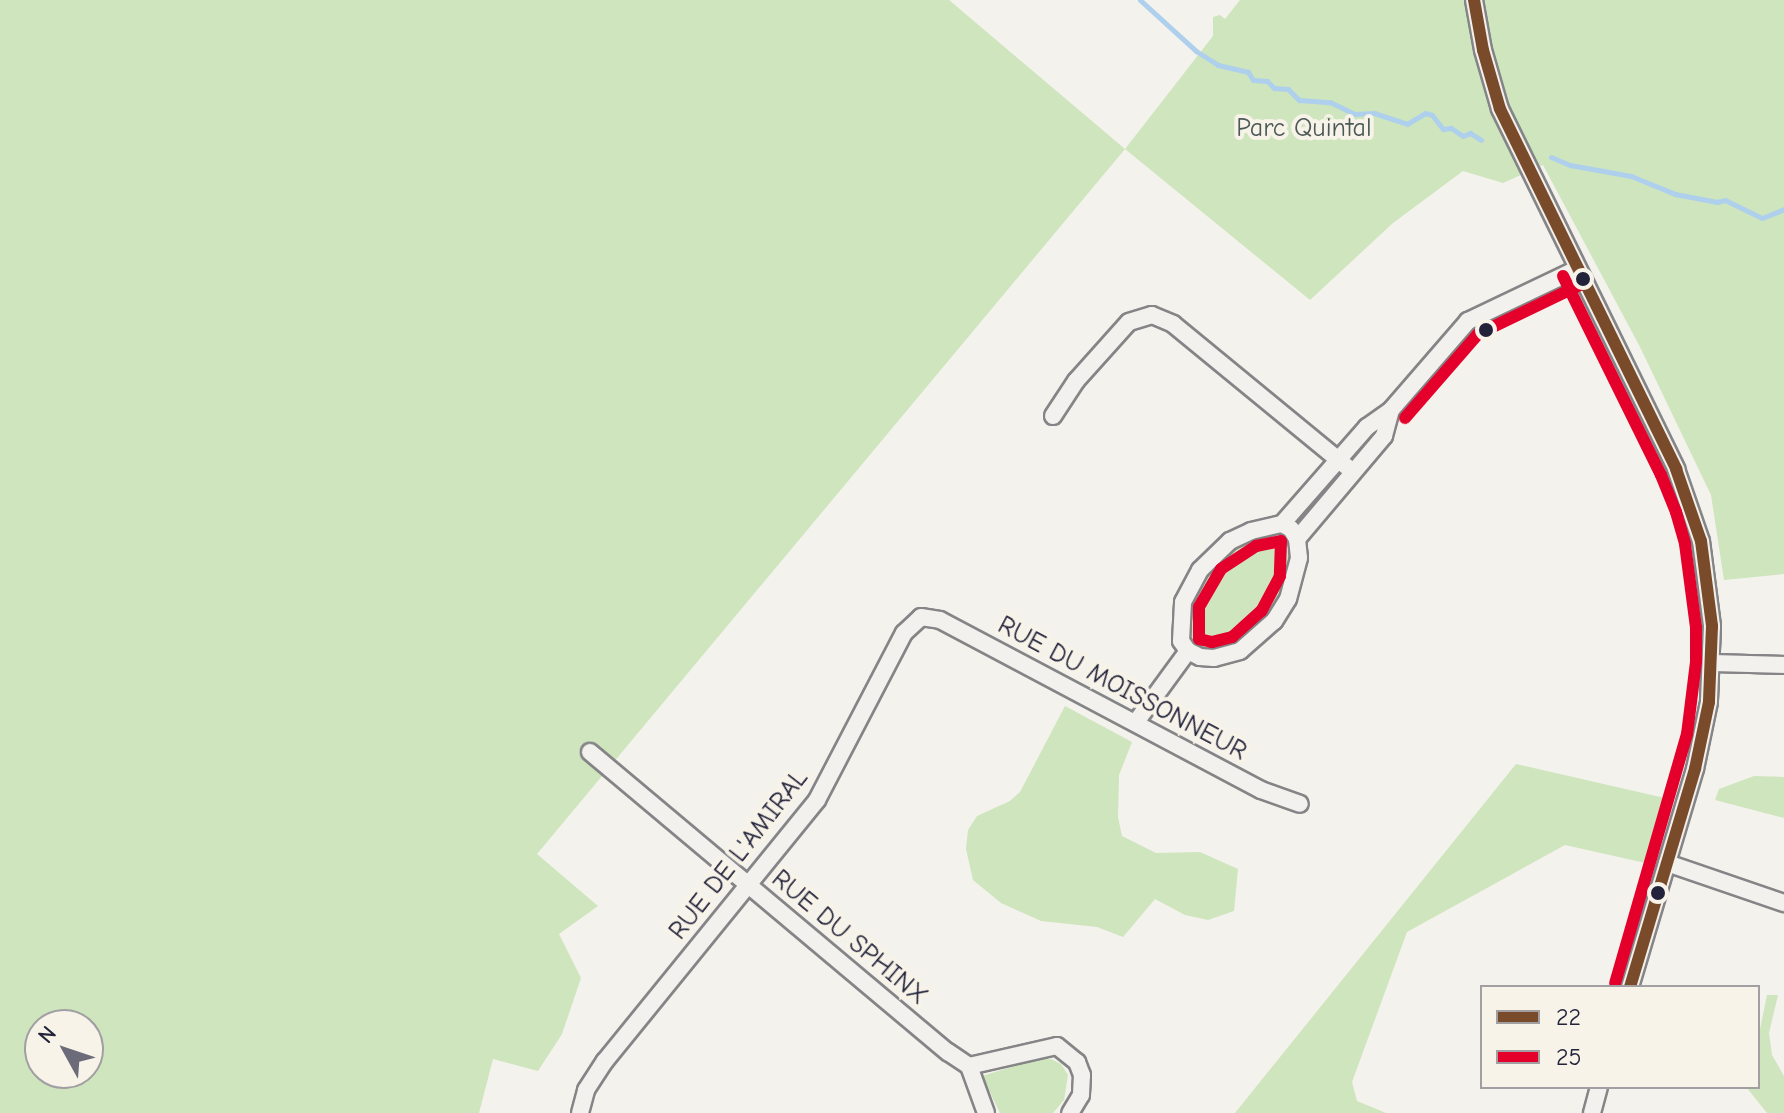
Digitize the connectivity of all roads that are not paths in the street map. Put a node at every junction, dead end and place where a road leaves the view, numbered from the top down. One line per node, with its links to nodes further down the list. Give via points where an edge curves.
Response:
1 (1474, 0): 2 (street, via 1500,109)
2 (1577, 269): 3 (street, via 1468,321); 11 (street, via 1691,507 1707,584)
3 (1391, 410): 5 (street, via 1367,427); 6 (street, via 1384,436)
4 (1053, 416): 5 (street, via 1076,381 1129,322 1152,315 1173,324)
5 (1338, 460): 6 (street); 7 (street)
6 (1353, 472): 8 (street)
7 (1282, 524): 8 (street); 10 (street, via 1230,541 1200,570 1183,602 1181,641)
8 (1297, 539): 10 (street, via 1295,581 1274,621 1240,651 1214,658)
9 (921, 617): 13 (street, RUE DU MOISSONNEUR, via 940,620); 17 (street, RUE DE L'AMIRAL, via 904,633 829,781)
10 (1188, 651): 13 (street)
11 (1712, 663): 12 (street); 16 (street, via 1703,737)
12 (1784, 665)
13 (1136, 722): 15 (street, RUE DU MOISSONNEUR, via 1261,790)
14 (590, 752): 17 (street, RUE DU SPHINX)
15 (1300, 804)
16 (1667, 863): 18 (street); 19 (street)
17 (749, 884): 20 (street, RUE DU SPHINX); 22 (street, RUE DE L'AMIRAL, via 594,1075)
18 (1784, 903)
19 (1631, 985)
20 (969, 1066): 23 (street); 24 (street, via 1057,1046 1077,1062 1082,1075 1081,1095)
21 (1598, 1089): 25 (street)
22 (580, 1113)
23 (986, 1113)
24 (1070, 1113)
25 (1592, 1113)

